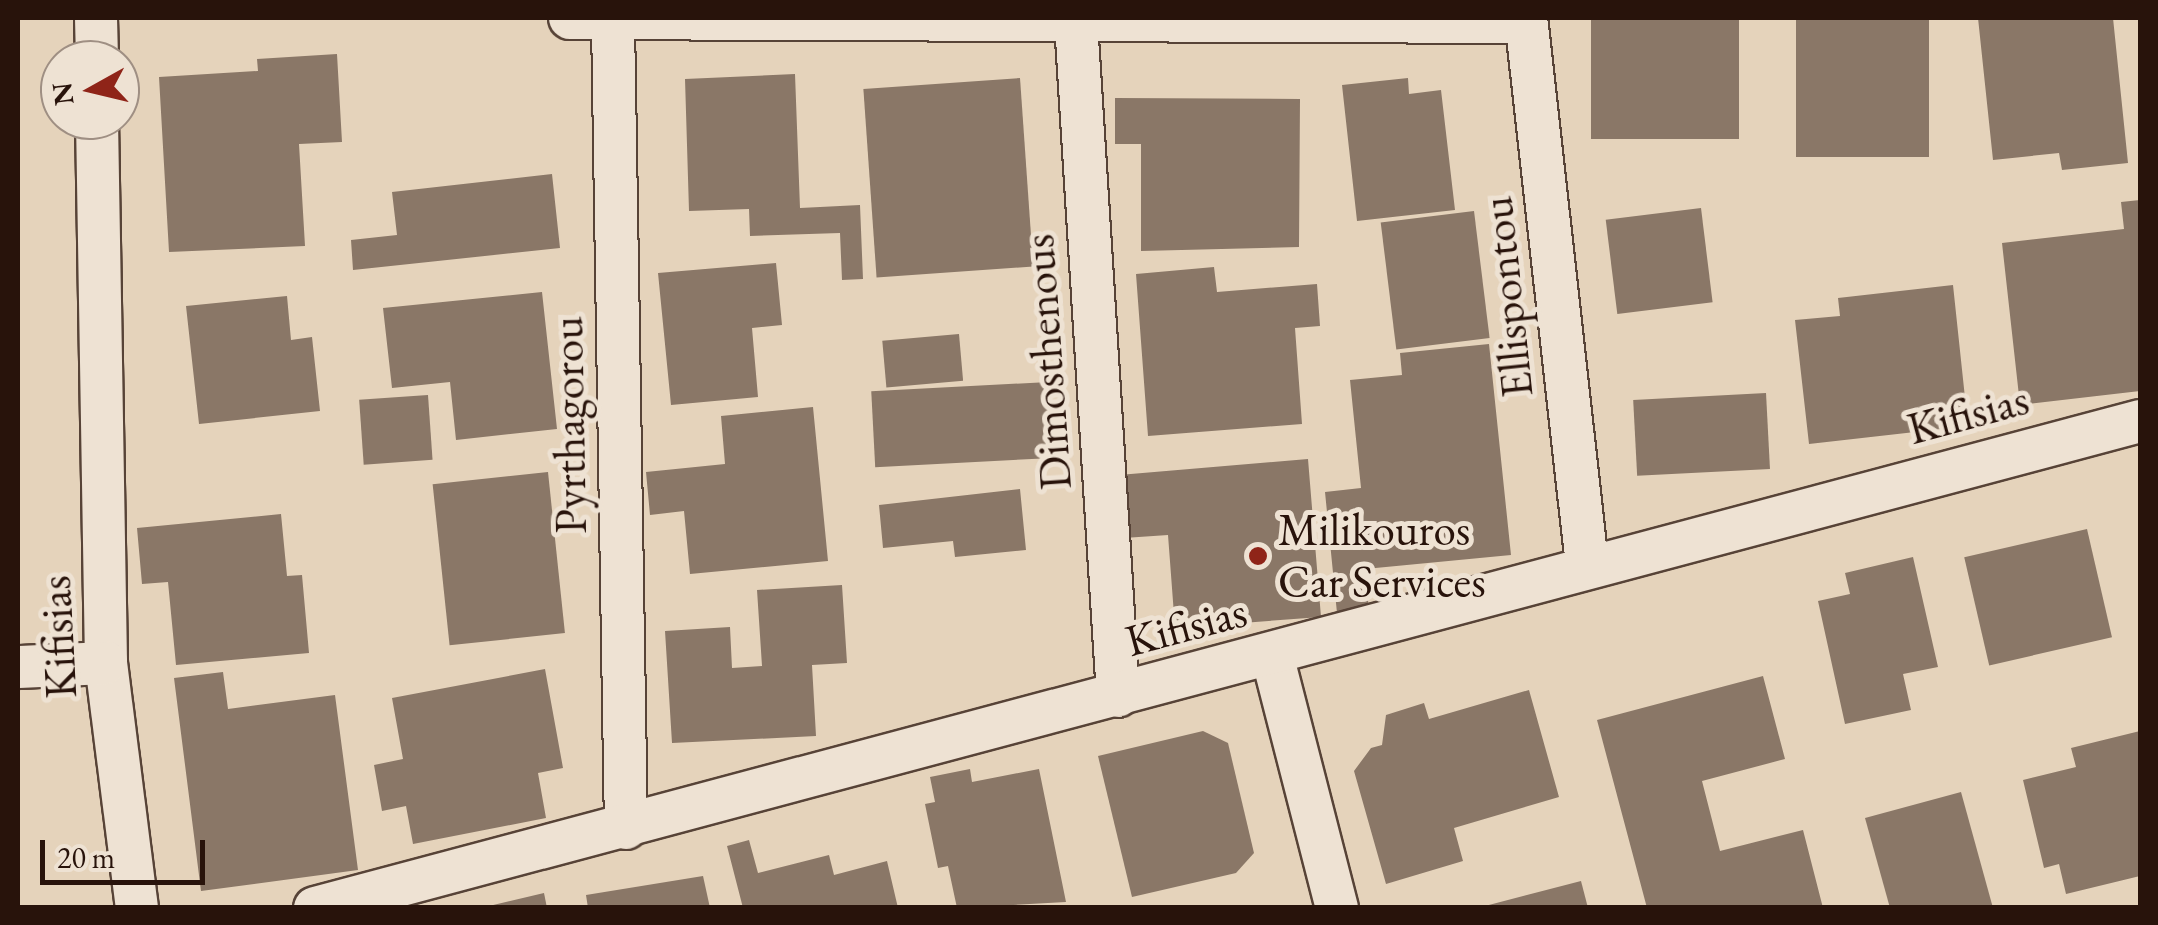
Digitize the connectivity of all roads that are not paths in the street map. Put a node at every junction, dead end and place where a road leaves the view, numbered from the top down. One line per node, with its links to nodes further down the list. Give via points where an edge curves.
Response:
1 (570, 18): 3 (street)
2 (1526, 20): 4 (street); 7 (street, Ellispontou)
3 (613, 21): 4 (street); 12 (street, Pyrthagorou)
4 (1076, 22): 11 (street, Dimosthenous)
5 (97, 140): 9 (street, Kifisias)
6 (2140, 421): 7 (street, Kifisias)
7 (1588, 564): 8 (street, Kifisias)
8 (1272, 655): 11 (street, Kifisias); 15 (street)
9 (106, 663): 10 (street); 13 (street, Kifisias)
10 (18, 667)
11 (1118, 696): 12 (street, Kifisias)
12 (626, 828): 14 (street, Kifisias)
13 (136, 908)
14 (314, 908)
15 (1337, 908)

